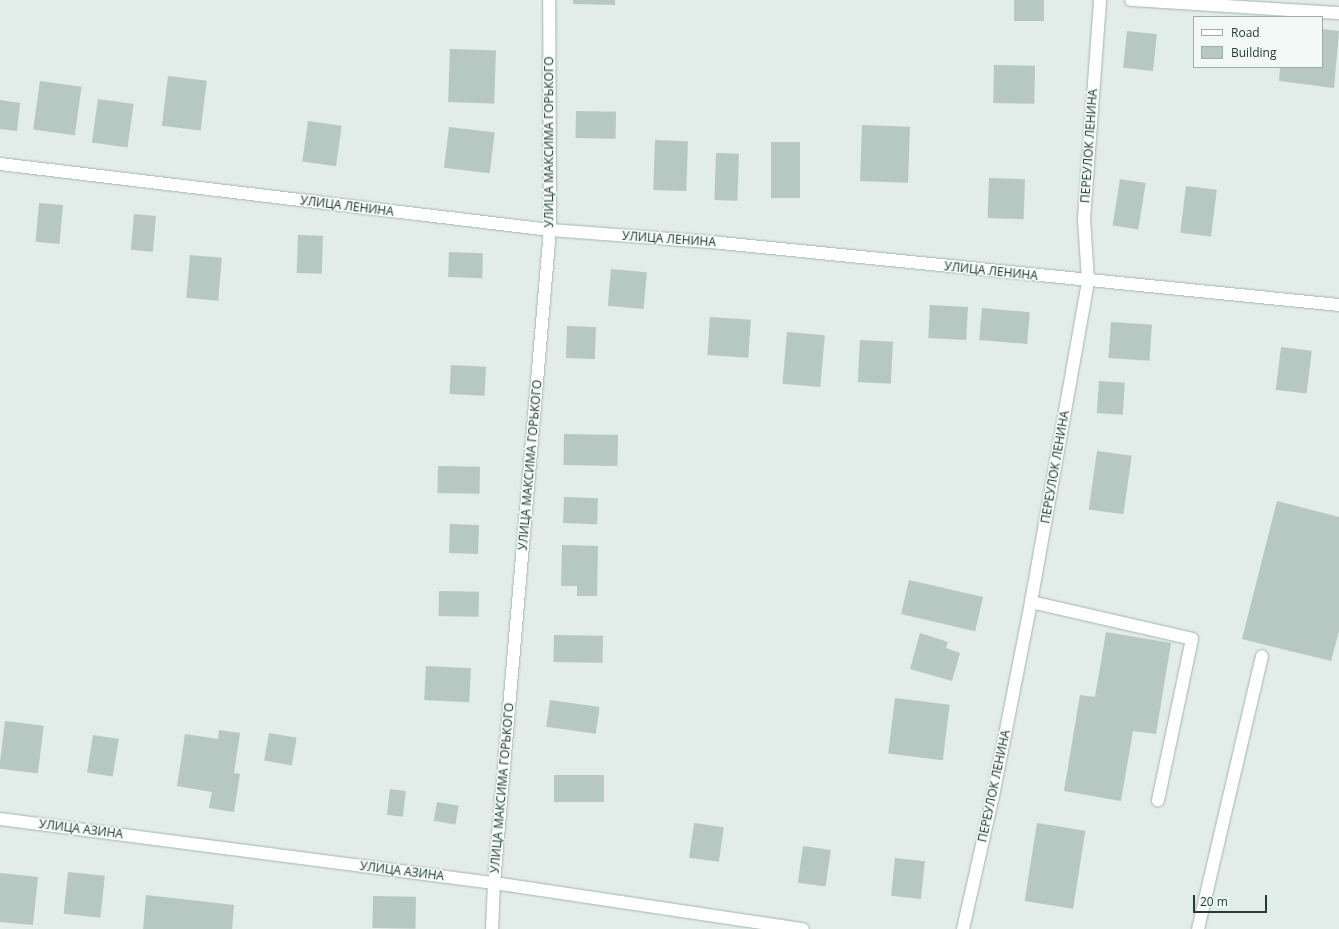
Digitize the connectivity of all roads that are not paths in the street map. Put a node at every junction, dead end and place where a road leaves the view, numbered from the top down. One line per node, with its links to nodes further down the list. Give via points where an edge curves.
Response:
1 (549, 0): 6 (street, УЛИЦА МАКСИМА ГОРЬКОГО)
2 (1100, 0): 7 (street, ПЕРЕУЛОК ЛЕНИНА, via 1084,219)
3 (1131, 0): 4 (street)
4 (1339, 13)
5 (0, 164): 6 (street, УЛИЦА ЛЕНИНА)
6 (550, 230): 7 (street, УЛИЦА ЛЕНИНА, via 721,243); 13 (street, УЛИЦА МАКСИМА ГОРЬКОГО)
7 (1088, 281): 8 (street, УЛИЦА ЛЕНИНА); 9 (street, ПЕРЕУЛОК ЛЕНИНА)
8 (1339, 305)
9 (1031, 602): 11 (street, via 1192,639); 16 (street, ПЕРЕУЛОК ЛЕНИНА)
10 (1262, 656): 17 (street)
11 (1158, 800)
12 (0, 819): 13 (street, УЛИЦА АЗИНА)
13 (494, 883): 14 (street, УЛИЦА МАКСИМА ГОРЬКОГО); 15 (street, УЛИЦА АЗИНА)
14 (492, 929)
15 (803, 929)
16 (963, 929)
17 (1198, 929)

